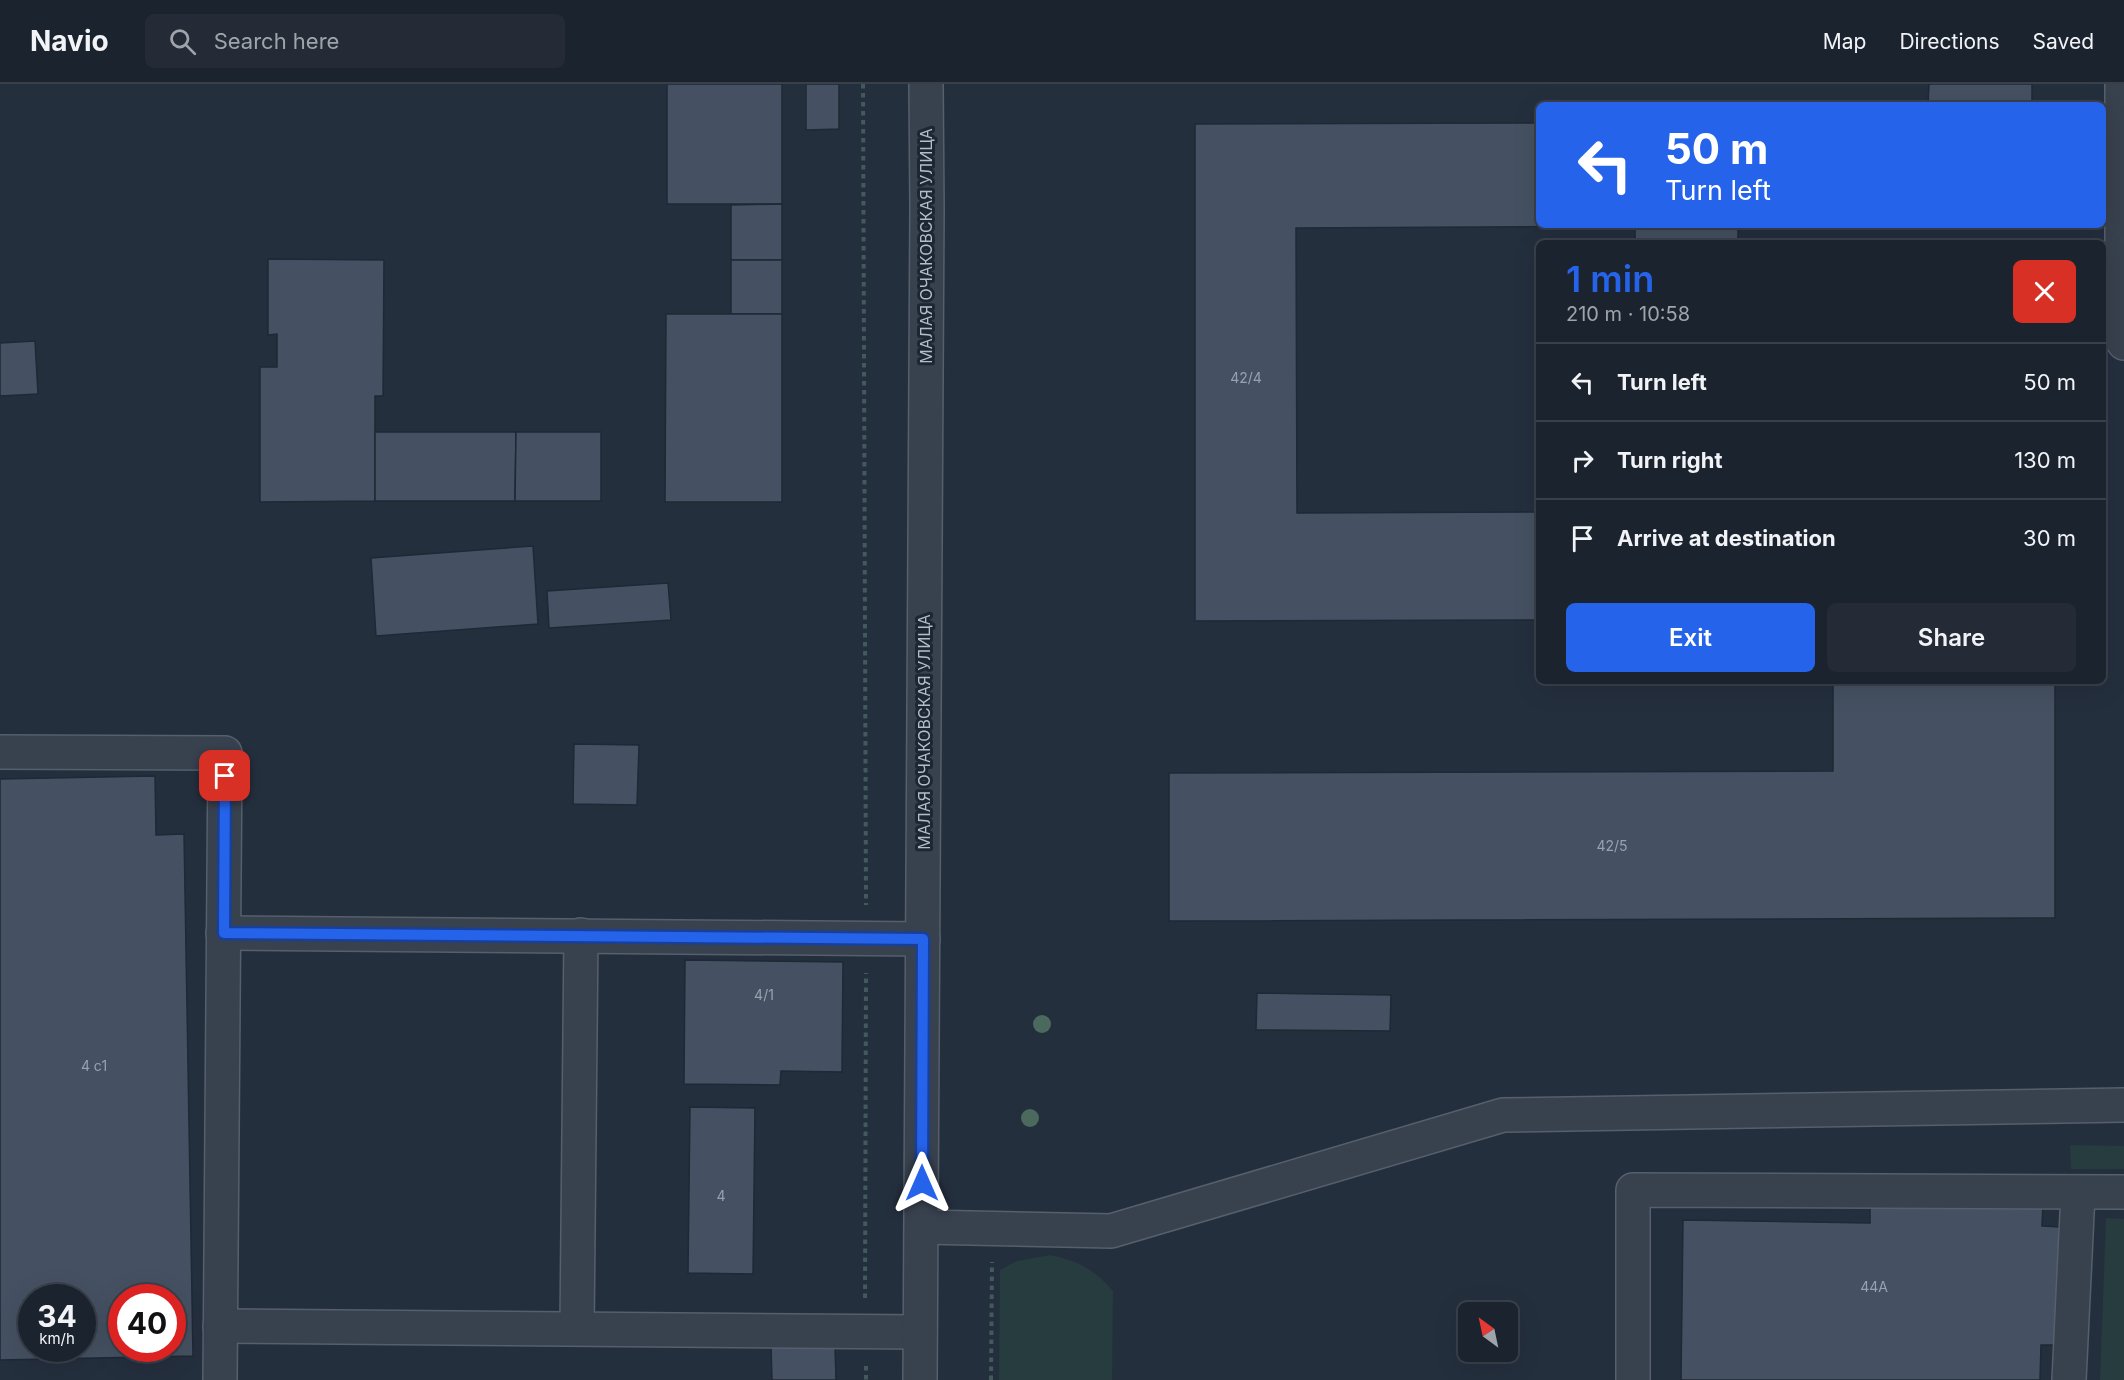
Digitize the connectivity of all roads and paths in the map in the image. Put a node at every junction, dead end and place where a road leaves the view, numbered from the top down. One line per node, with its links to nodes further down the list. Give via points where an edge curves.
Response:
1 (863, 84): 8 (path)
2 (926, 84): 9 (street, МАЛАЯ ОЧАКОВСКАЯ УЛИЦА)
3 (2122, 84): 4 (street)
4 (2124, 343)
5 (0, 752): 6 (street, via 225,753)
6 (224, 933): 7 (street); 15 (street)
7 (580, 935): 8 (street); 16 (street)
8 (866, 938): 9 (street); 17 (path)
9 (923, 939): 13 (street, МАЛАЯ ОЧАКОВСКАЯ УЛИЦА)
10 (2124, 1105): 14 (street, via 1503,1115 1111,1231)
11 (2124, 1192): 12 (street)
12 (2078, 1193): 23 (street, via 1633,1190); 24 (street)
13 (922, 1227): 14 (street); 18 (street, МАЛАЯ ОЧАКОВСКАЯ УЛИЦА)
14 (992, 1229): 22 (path)
15 (220, 1326): 16 (street); 19 (street)
16 (577, 1328): 17 (street)
17 (866, 1331): 18 (street); 20 (path)
18 (920, 1332): 21 (street, МАЛАЯ ОЧАКОВСКАЯ УЛИЦА)
19 (220, 1380)
20 (866, 1380)
21 (920, 1380)
22 (991, 1380)
23 (1633, 1380)
24 (2070, 1380)

